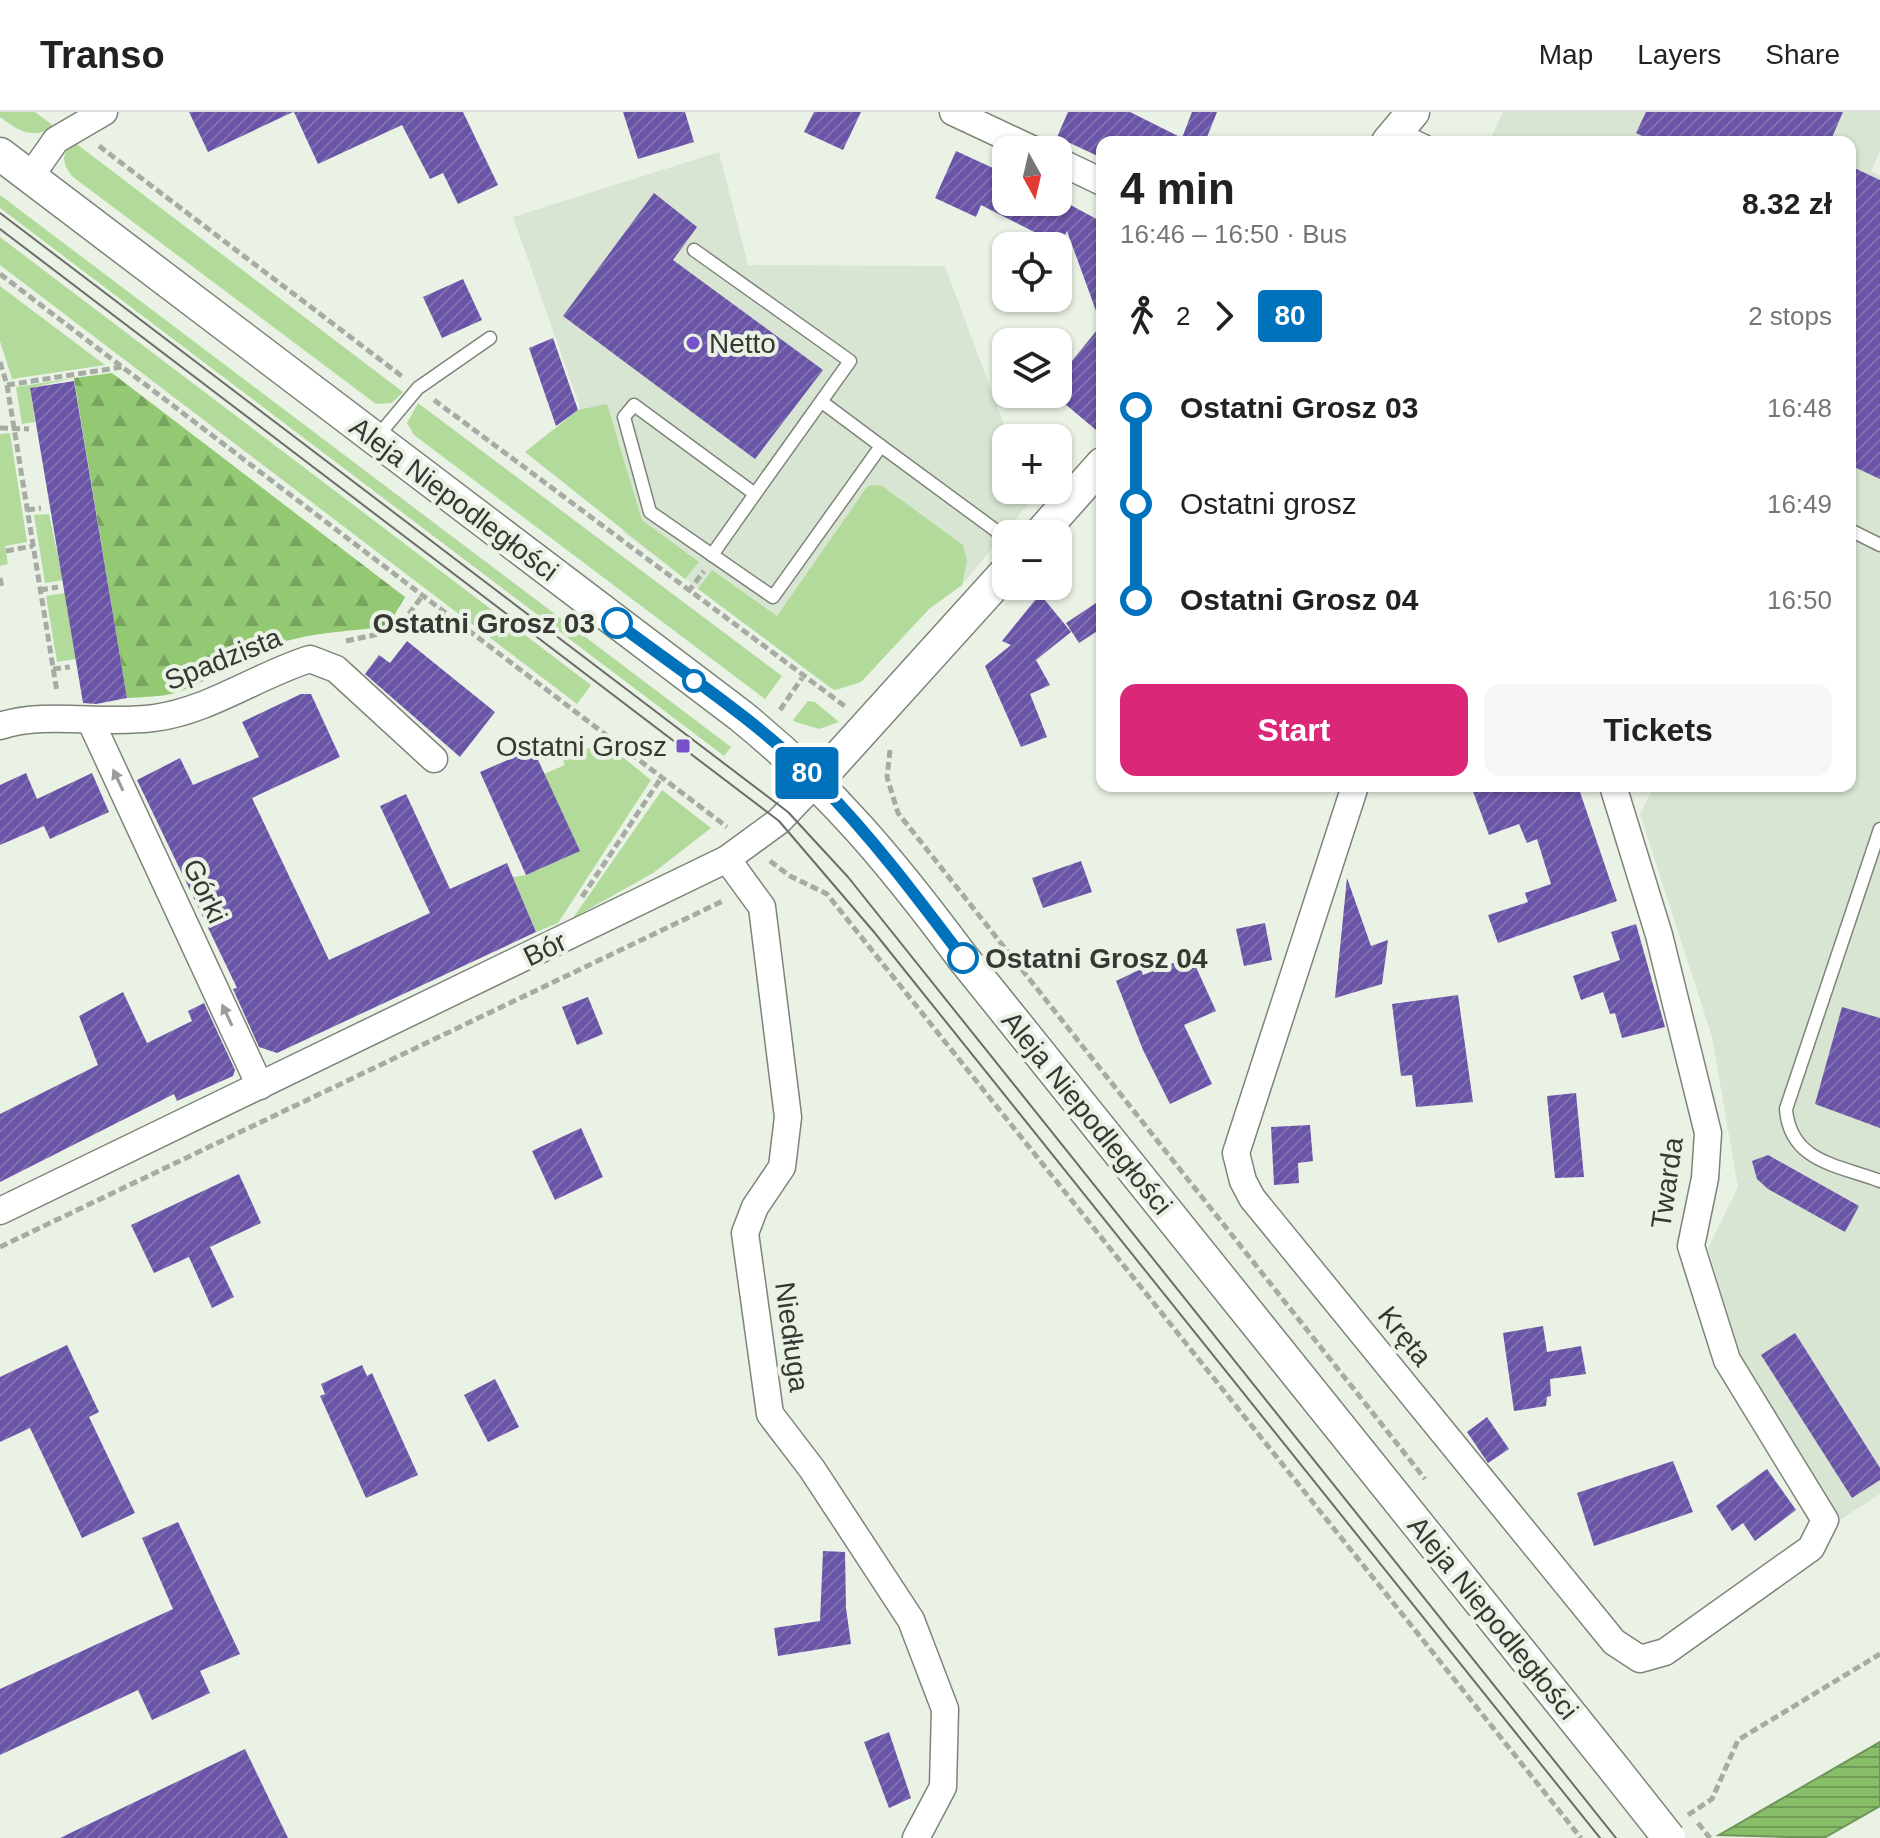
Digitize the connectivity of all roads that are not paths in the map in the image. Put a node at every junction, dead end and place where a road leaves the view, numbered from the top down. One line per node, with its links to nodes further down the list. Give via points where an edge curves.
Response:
1 (104, 112): 6 (street, via 56,140)
2 (953, 112): 3 (street)
3 (1004, 136)
4 (0, 154): 6 (street, Aleja Niepodległości)
5 (1072, 168): 7 (street)
6 (30, 177): 11 (street, Aleja Niepodległości)
7 (1096, 179)
8 (694, 250): 10 (lane, via 850,361)
9 (490, 338): 11 (lane, via 418,388)
10 (822, 402): 12 (lane); 14 (lane)
11 (375, 440): 24 (street, Aleja Niepodległości, via 741,716)
12 (881, 446): 16 (lane); 19 (lane, via 773,597)
13 (1096, 471): 15 (street)
14 (755, 494): 19 (lane); 19 (lane, via 634,405 624,417 650,512)
15 (1052, 520)
16 (992, 528)
17 (1856, 533): 18 (lane)
18 (1880, 545)
19 (710, 561)
20 (992, 587): 24 (street, Bór)
21 (91, 722): 22 (street, Spadzista, via 23,718); 23 (street, Spadzista, via 176,714 310,659 336,669); 29 (street, Górki, one-way to 21)
22 (0, 726)
23 (434, 759)
24 (817, 781): 28 (street, Bór, via 779,821); 34 (street, Aleja Niepodległości, bridge, via 897,869)
25 (1353, 792): 32 (street, Kręta, via 1236,1153 1252,1198 1626,1652 1640,1659 1665,1652 1811,1548)
26 (1615, 792): 32 (street, Twarda, via 1659,935 1708,1133 1691,1246 1727,1360)
27 (1880, 829): 30 (lane, via 1786,1109 1793,1138 1803,1152)
28 (727, 859): 29 (street, Bór); 33 (street, Niedługa, via 762,907 788,1117 782,1167 745,1233 770,1414 911,1620 945,1709 943,1787)
29 (260, 1086): 31 (street, Bór)
30 (1880, 1181)
31 (0, 1211)
32 (1825, 1520)
33 (916, 1838)
34 (1669, 1838)

